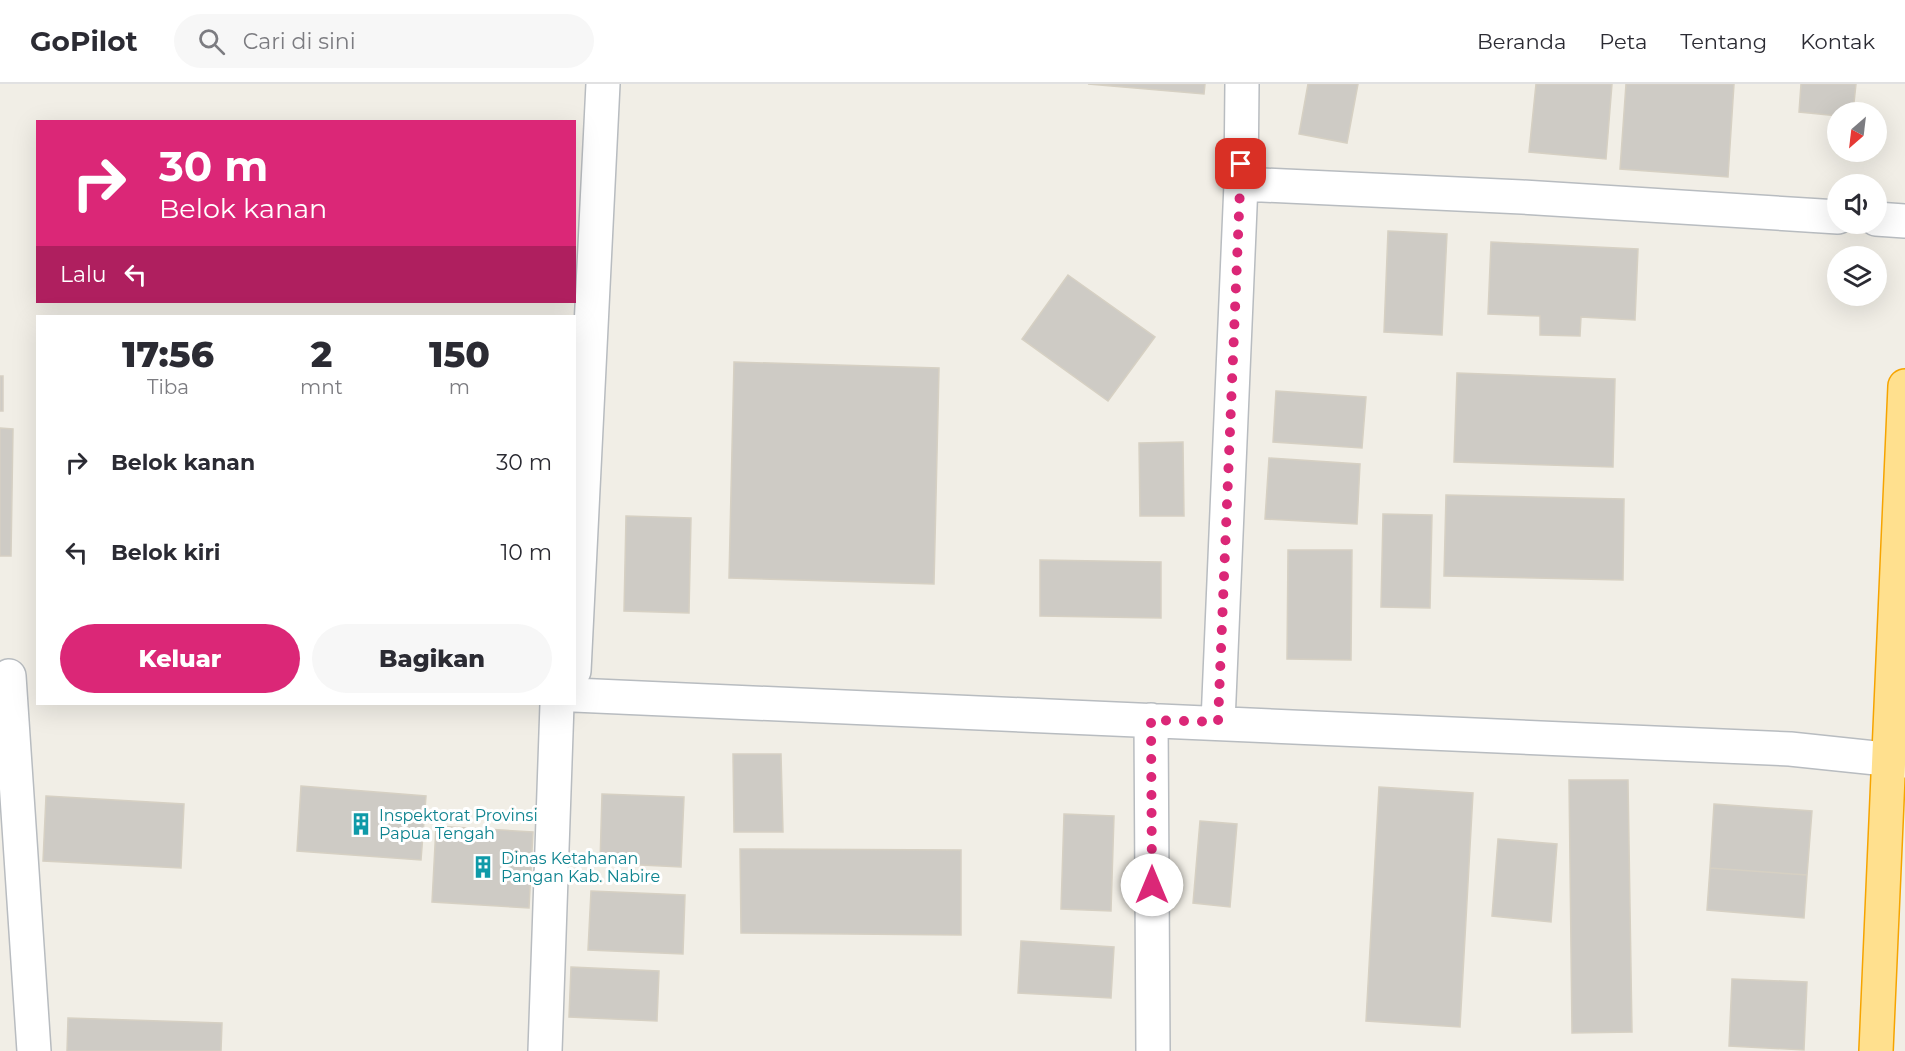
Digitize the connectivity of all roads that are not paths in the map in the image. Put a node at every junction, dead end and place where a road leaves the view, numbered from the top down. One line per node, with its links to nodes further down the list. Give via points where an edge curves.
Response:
1 (603, 84): 8 (street)
2 (1242, 84): 3 (street)
3 (1240, 184): 4 (street); 13 (street)
4 (1827, 216)
5 (1887, 220): 6 (street)
6 (1905, 221)
7 (1905, 386): 14 (highway)
8 (576, 631)
9 (16, 676): 15 (street)
10 (576, 695): 12 (street)
11 (557, 705): 16 (street)
12 (1151, 720): 13 (street); 17 (street)
13 (1218, 722): 14 (street, via 1790,749)
14 (1897, 760): 18 (highway)
15 (34, 1051)
16 (544, 1051)
17 (1153, 1051)
18 (1876, 1051)

